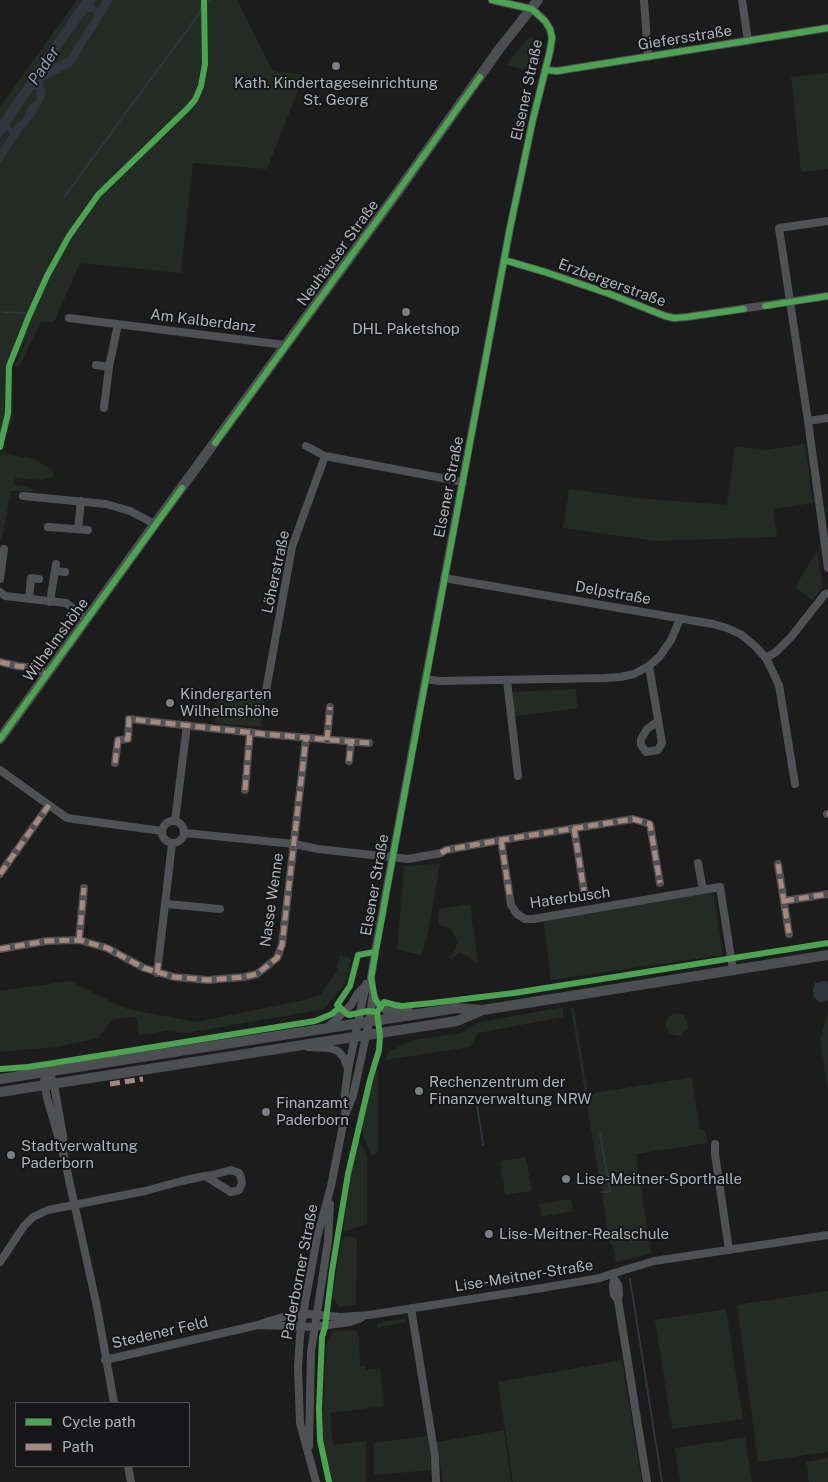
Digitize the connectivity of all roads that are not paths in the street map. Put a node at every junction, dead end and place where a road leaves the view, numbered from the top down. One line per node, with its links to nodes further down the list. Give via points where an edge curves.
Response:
1 (492, 0): 5 (street)
2 (538, 0): 5 (main road, Neuhäuser Straße)
3 (644, 0): 8 (street, Giefersstraße)
4 (742, 0): 7 (street)
5 (532, 9): 9 (street, Elsener Straße, via 545,21 552,38); 16 (main road, Neuhäuser Straße, via 500,48)
6 (828, 28): 7 (street, Giefersstraße)
7 (748, 41): 8 (street, Giefersstraße)
8 (648, 57): 9 (street, Giefersstraße)
9 (545, 70): 11 (street, Elsener Straße)
10 (828, 221): 13 (street, via 779,228)
11 (504, 260): 13 (street, Erzbergerstraße, via 674,318); 24 (street, Elsener Straße)
12 (828, 296): 13 (street, Erzbergerstraße)
13 (790, 302): 21 (street)
14 (69, 318): 15 (street, Am Kalberdanz)
15 (118, 324): 16 (street, Am Kalberdanz); 18 (street)
16 (285, 345): 27 (main road, Neuhäuser Straße)
17 (96, 365): 18 (street)
18 (109, 367): 19 (street)
19 (104, 408)
20 (828, 418): 21 (street)
21 (808, 421): 33 (street)
22 (306, 446): 23 (street)
23 (325, 456): 24 (street); 50 (street, Löherstraße, via 292,547)
24 (463, 482): 35 (street, Elsener Straße)
25 (23, 496): 26 (street)
26 (81, 501): 27 (street, via 130,510); 29 (street)
27 (155, 524): 32 (main road, Neuhäuser Straße)
28 (48, 527): 29 (street)
29 (78, 529): 30 (street)
30 (88, 530)
31 (4, 549): 36 (street)
32 (132, 556): 42 (main road, Wilhelmshöhe)
33 (828, 568)
34 (65, 572): 41 (street, Wilhelmshöhe, via 55,567)
35 (444, 578): 43 (street, Delpstraße); 48 (street, Elsener Straße)
36 (0, 579)
37 (39, 579): 40 (street, via 31,578)
38 (0, 592): 40 (street, Wilhelmshöhe, via 5,596)
39 (828, 593): 44 (street, via 791,637)
40 (29, 600): 41 (street, Wilhelmshöhe)
41 (50, 602): 42 (street, Wilhelmshöhe, via 66,603)
42 (87, 618): 47 (main road, Wilhelmshöhe)
43 (680, 619): 44 (street, Delpstraße, via 727,628 748,639); 46 (street, via 671,640)
44 (766, 658): 64 (street, Delpstraße, via 778,685)
45 (0, 662): 47 (street, Wilhelmshöhe, via 34,668)
46 (649, 666): 49 (street, via 620,677); 52 (street)
47 (46, 674): 56 (main road, Wilhelmshöhe)
48 (426, 679): 49 (street); 74 (street, Elsener Straße)
49 (507, 680): 63 (street)
50 (265, 696)
51 (330, 707): 57 (street)
52 (658, 721)
53 (187, 726): 54 (street); 61 (street, via 129,719 128,739 118,740); 67 (street)
54 (250, 732): 55 (street); 65 (street)
55 (306, 738): 57 (street); 73 (street, Nasse Wenne)
56 (0, 739)
57 (327, 740): 58 (street)
58 (351, 742): 59 (street); 60 (street)
59 (369, 742)
60 (349, 761)
61 (115, 763)
62 (0, 770): 66 (street)
63 (518, 776)
64 (795, 784)
65 (245, 790)
66 (49, 805): 69 (street, via 73,819); 77 (street)
67 (174, 821): 69 (street, via 165,824); 70 (street, via 183,827)
68 (574, 828): 71 (street); 78 (street, via 633,819 650,824); 81 (street, Haterbusch)
69 (162, 831): 72 (street, via 166,841)
70 (185, 833): 72 (street, via 182,840); 73 (street)
71 (500, 840): 74 (street, via 425,856); 80 (street, Haterbusch, via 511,904 525,919)
72 (172, 844): 84 (street)
73 (294, 844): 74 (street); 91 (street, Nasse Wenne, via 282,946 270,965 257,974 225,979 174,978)
74 (392, 857): 92 (street, Elsener Straße)
75 (698, 863): 80 (street)
76 (778, 864): 83 (street)
77 (0, 874)
78 (660, 883)
79 (84, 888): 87 (street)
80 (703, 890): 90 (street, Haterbusch, via 720,887)
81 (584, 891)
82 (828, 894): 83 (street)
83 (784, 901): 86 (street)
84 (166, 904): 85 (street); 91 (street)
85 (220, 909)
86 (789, 934)
87 (79, 940): 88 (street, Nasse Wenne, via 47,940); 91 (street, Nasse Wenne, via 107,948)
88 (0, 948)
89 (828, 955): 90 (main road)
90 (733, 970): 94 (main road)
91 (157, 973)
92 (369, 981): 93 (street, Elsener Straße); 96 (street, Elsener Straße); 97 (street, via 352,1005)
93 (374, 994): 95 (street, via 376,1002 387,1011); 96 (street, Elsener Straße)
94 (483, 1010): 95 (main road, via 457,1008); 98 (main road, via 460,1020)
95 (417, 1014): 96 (main road)
96 (363, 1023): 97 (main road); 98 (street, Elsener Straße); 99 (street, Elsener Straße)
97 (324, 1029): 102 (main road)
98 (366, 1036): 99 (main road); 106 (street, Paderborner Straße, via 354,1096)
99 (354, 1037): 100 (main road); 101 (street, Paderborner Straße)
100 (304, 1045): 101 (street, via 338,1051); 104 (main road)
101 (348, 1070): 106 (street, Paderborner Straße)
102 (47, 1073): 103 (main road); 104 (street, Stedener Feld, via 51,1077)
103 (0, 1079)
104 (50, 1085): 105 (main road); 110 (street, Stedener Feld, via 64,1136 64,1157)
105 (0, 1092)
106 (346, 1115): 109 (street, Paderborner Straße)
107 (715, 1144): 112 (street)
108 (205, 1176): 110 (street)
109 (331, 1186): 116 (street, Paderborner Straße); 117 (street, Paderborner Straße, via 328,1241)
110 (74, 1205): 113 (street, via 48,1210 34,1218 20,1231); 122 (street, Stedener Feld, via 97,1307)
111 (828, 1235): 112 (street, Lise-Meitner-Straße)
112 (729, 1250): 114 (street, Lise-Meitner-Straße, via 654,1261)
113 (0, 1262)
114 (613, 1277): 115 (street, Lise-Meitner-Straße); 129 (street)
115 (411, 1308): 118 (street, Lise-Meitner-Straße); 128 (street)
116 (303, 1314): 117 (street, Stedener Feld); 119 (street, Stedener Feld); 120 (street, Paderborner Straße)
117 (316, 1315): 118 (street, Lise-Meitner-Straße); 121 (street, Paderborner Straße)
118 (369, 1315): 121 (street, Lise-Meitner-Straße, via 350,1322)
119 (258, 1325): 120 (street, Stedener Feld); 122 (street, Stedener Feld)
120 (301, 1327): 121 (street, Lise-Meitner-Straße); 124 (street, Paderborner Straße, via 298,1396 300,1423)
121 (314, 1327): 124 (street, Paderborner Straße)
122 (105, 1360): 123 (street)
123 (114, 1402)
124 (309, 1453): 127 (street, Paderborner Straße)
125 (128, 1467): 126 (street)
126 (131, 1482)
127 (316, 1482)
128 (436, 1482)
129 (647, 1482)

